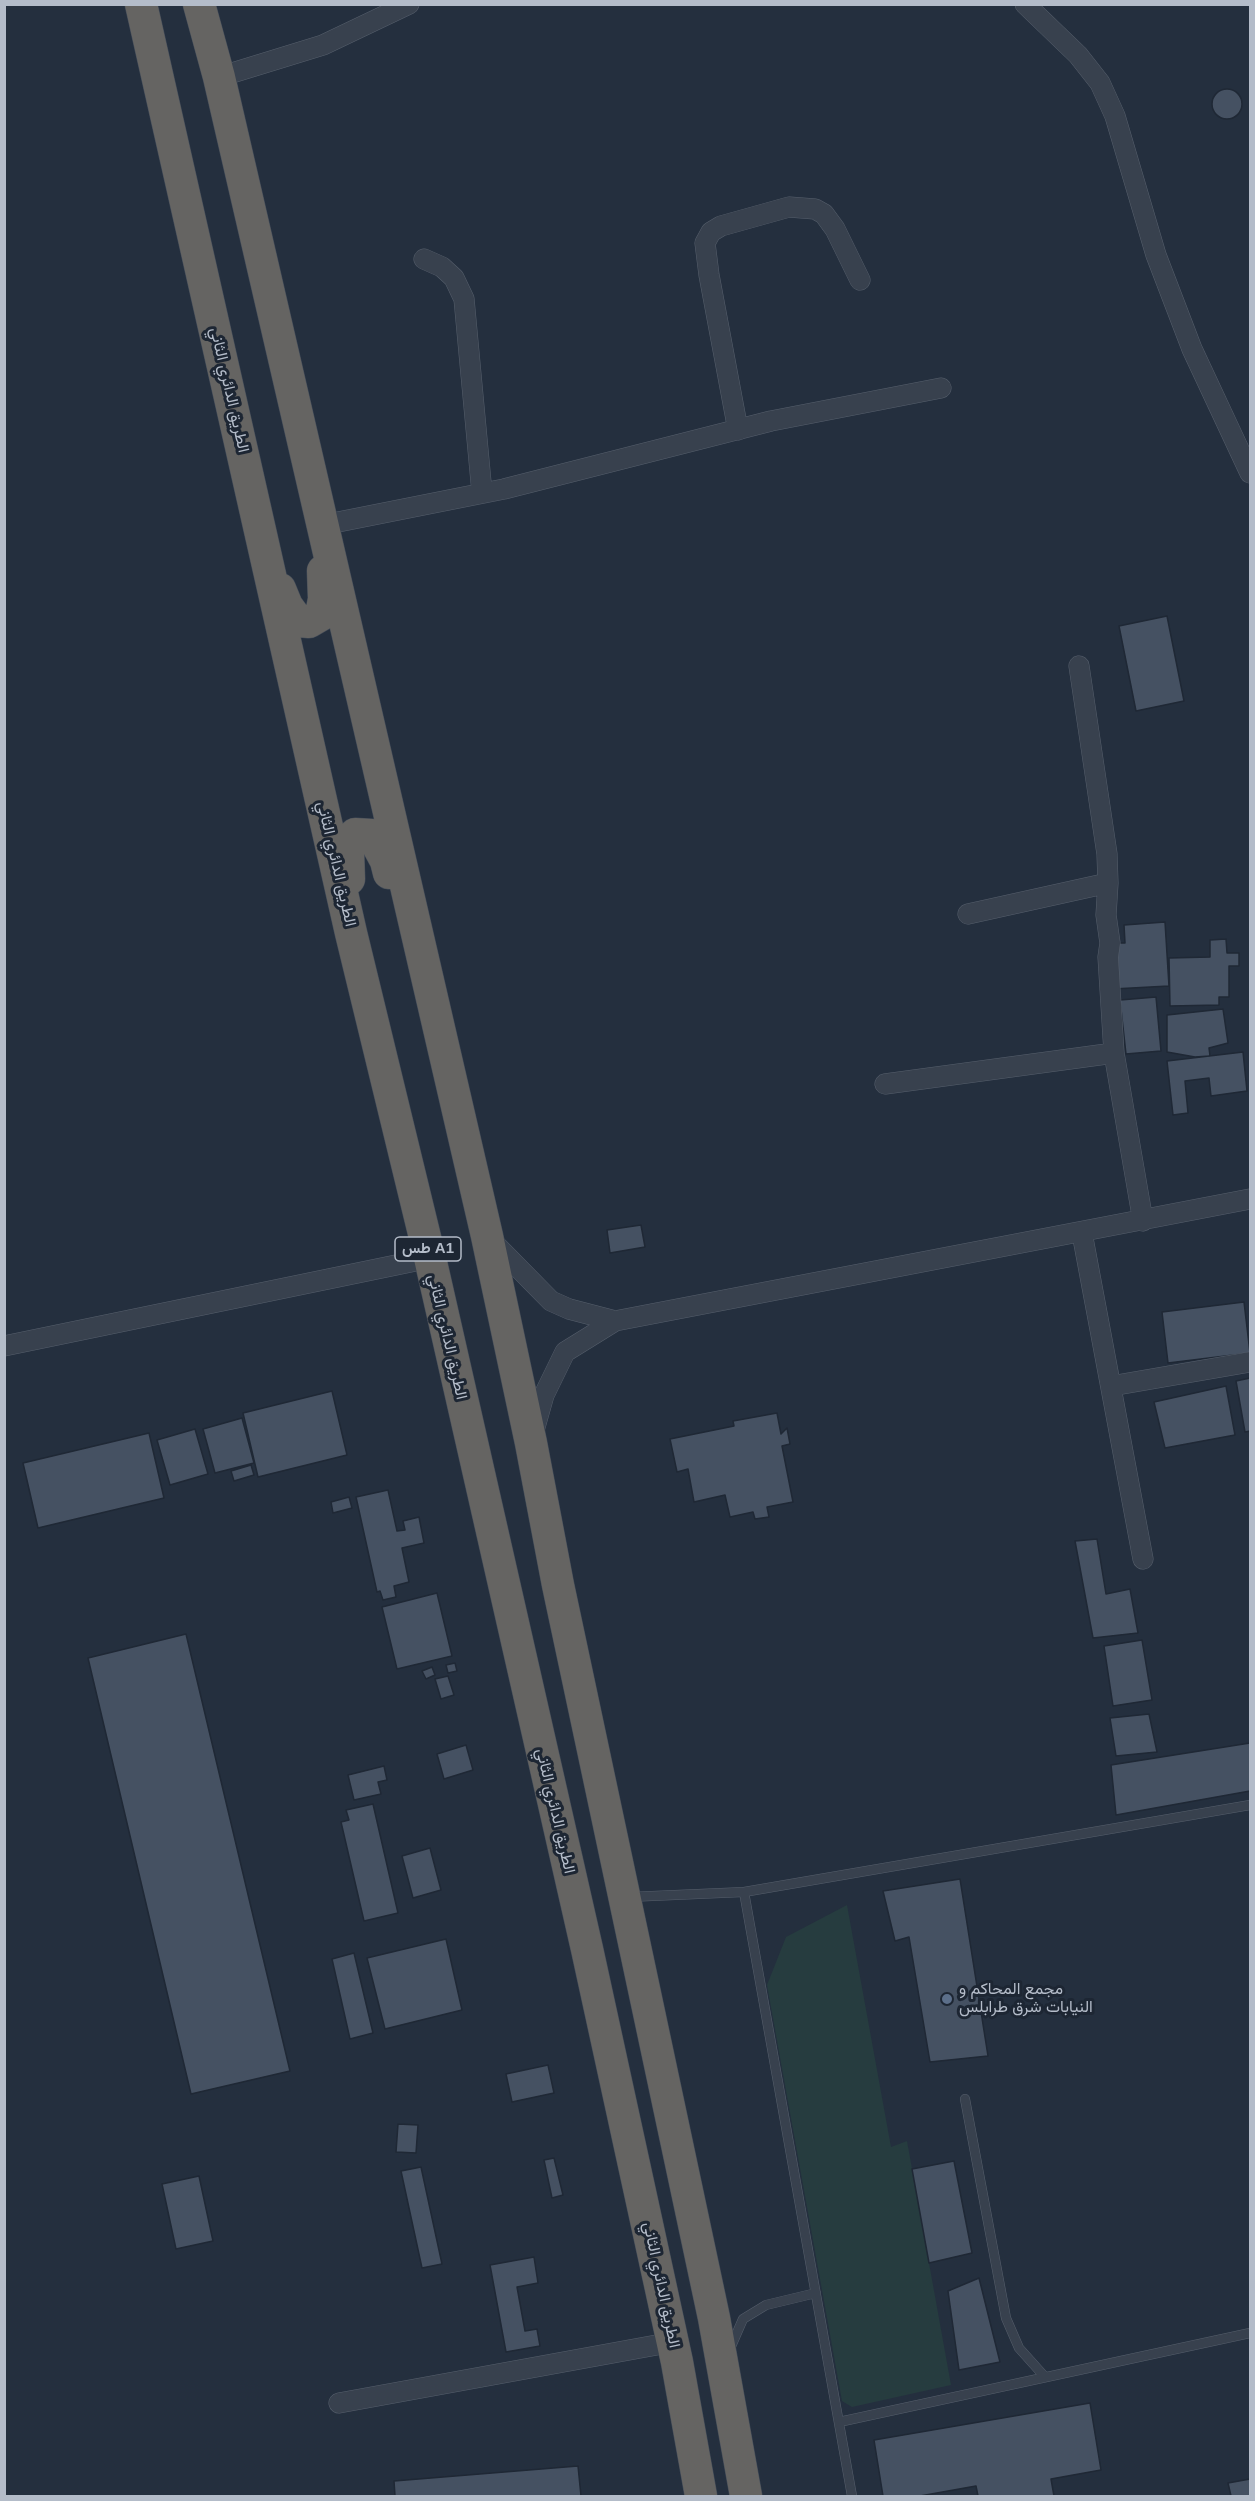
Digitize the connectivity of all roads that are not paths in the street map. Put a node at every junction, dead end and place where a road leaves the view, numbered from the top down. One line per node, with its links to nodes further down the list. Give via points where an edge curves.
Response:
1 (141, 4): 14 (highway, الطريق الدائري الثاني / طس A1)
2 (200, 4): 5 (highway)
3 (409, 4): 5 (street, via 323,45)
4 (1025, 4): 10 (street, via 1078,55 1100,83 1115,116 1155,255 1192,349)
5 (219, 77): 13 (highway)
6 (424, 259): 12 (street, via 454,278 464,299)
7 (860, 280): 9 (street, via 835,229 824,214 814,209 789,207 711,232 705,243 709,275)
8 (941, 388): 9 (street)
9 (738, 429): 12 (street)
10 (1242, 434): 11 (street)
11 (1251, 473)
12 (482, 493): 13 (street)
13 (323, 525): 14 (highway, via 321,615 309,622 298,621 287,606); 24 (highway)
14 (269, 563): 18 (highway, الطريق الدائري الثاني / طس A1)
15 (1079, 666): 16 (street)
16 (1108, 883): 17 (street); 19 (street, via 1106,915)
17 (968, 914)
18 (351, 933): 24 (highway, via 348,851 355,834 372,835 386,861 451,1116); 25 (highway, الطريق الدائري الثاني / طس A1)
19 (1114, 1053): 20 (street); 22 (street)
20 (885, 1084)
21 (1251, 1199): 22 (street)
22 (1143, 1221): 23 (street)
23 (1082, 1233): 26 (street); 29 (street)
24 (487, 1236): 26 (street, via 551,1301); 30 (highway)
25 (430, 1258): 27 (street); 38 (highway, الطريق الدائري الثاني / طس A1)
26 (615, 1321): 30 (street, via 565,1352 544,1395)
27 (4, 1346)
28 (1251, 1362): 29 (street)
29 (1111, 1386): 31 (street)
30 (531, 1443): 34 (highway)
31 (1143, 1559)
32 (1251, 1805): 33 (lane)
33 (744, 1892): 34 (lane); 36 (lane)
34 (623, 1897): 39 (highway)
35 (965, 2099): 40 (lane, via 1006,2318 1019,2348)
36 (816, 2293): 39 (lane, via 766,2305 743,2319); 42 (lane)
37 (1250, 2333): 40 (lane)
38 (673, 2342): 41 (street); 43 (highway, الطريق الدائري الثاني / طس A1)
39 (723, 2367): 44 (highway)
40 (1045, 2377): 42 (lane)
41 (339, 2403)
42 (839, 2422): 45 (lane)
43 (701, 2496)
44 (746, 2496)
45 (852, 2496)

